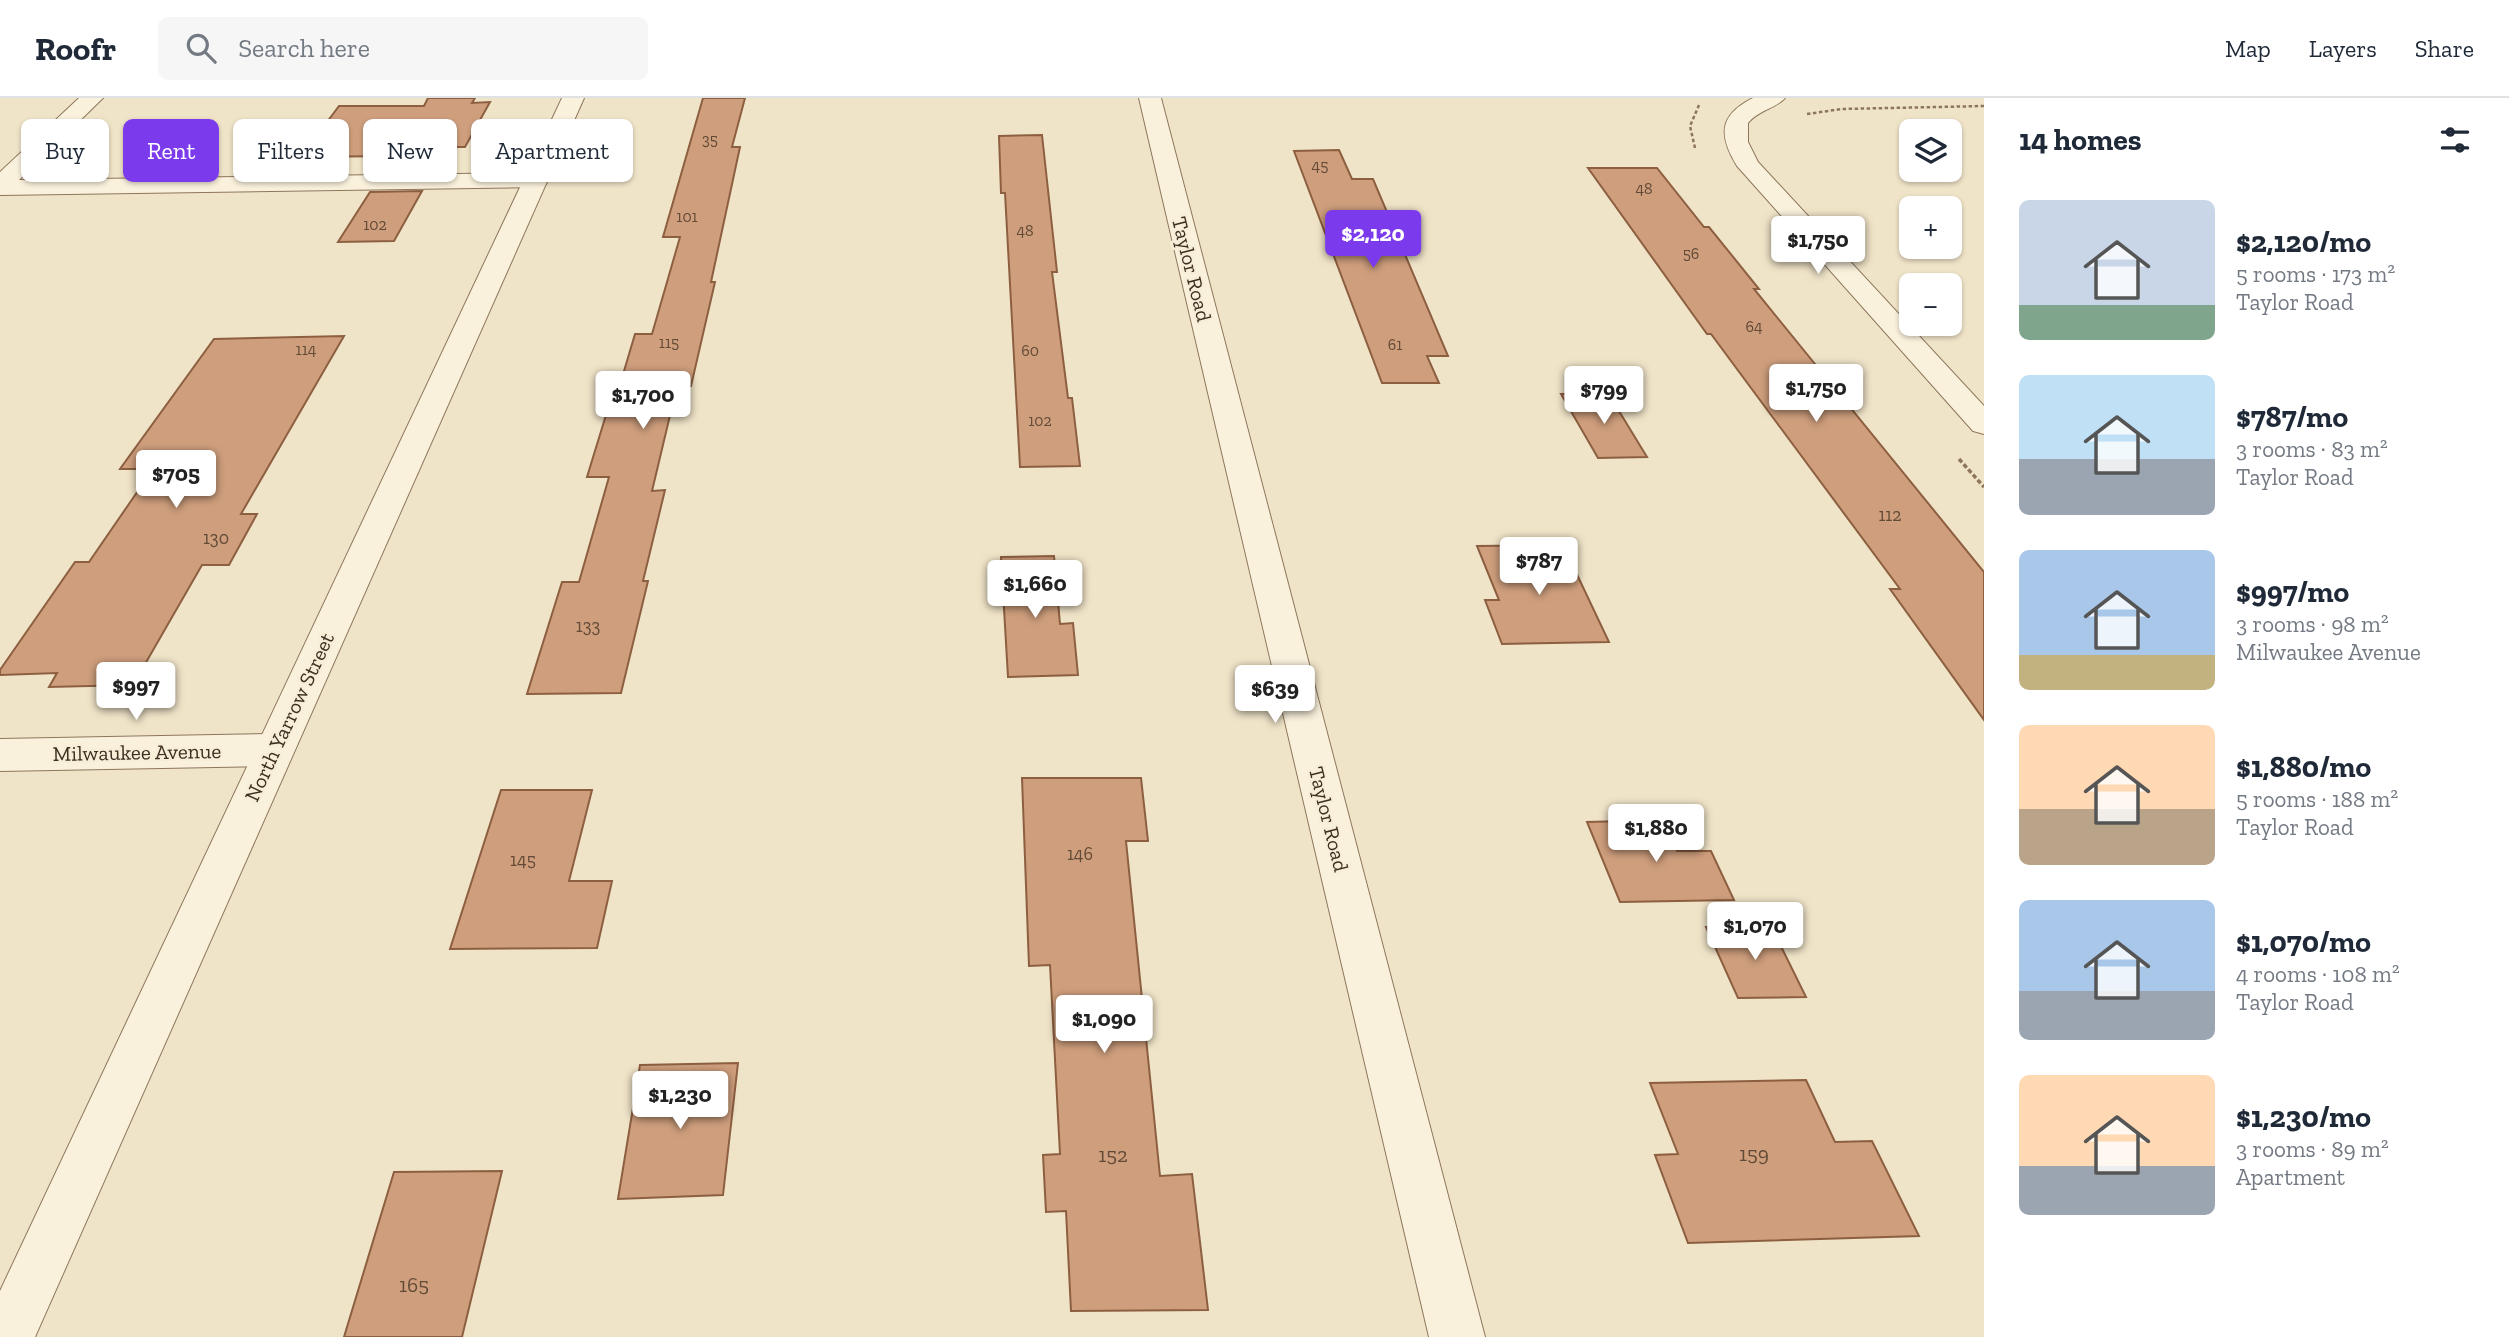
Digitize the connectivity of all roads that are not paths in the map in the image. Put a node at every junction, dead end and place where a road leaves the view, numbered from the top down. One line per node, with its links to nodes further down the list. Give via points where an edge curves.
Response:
1 (92, 98): 8 (street)
2 (573, 98): 5 (street, North Yarrow Street)
3 (1150, 98): 14 (street, Taylor Road)
4 (1774, 98): 9 (street, via 1743,114 1734,129 1736,148)
5 (564, 119)
6 (471, 181): 8 (street)
7 (535, 182): 11 (street, North Yarrow Street)
8 (0, 186)
9 (1972, 397): 10 (street)
10 (1984, 424)
11 (274, 750): 12 (street, Milwaukee Avenue); 13 (street, North Yarrow Street)
12 (0, 755)
13 (7, 1337)
14 (1457, 1337)

